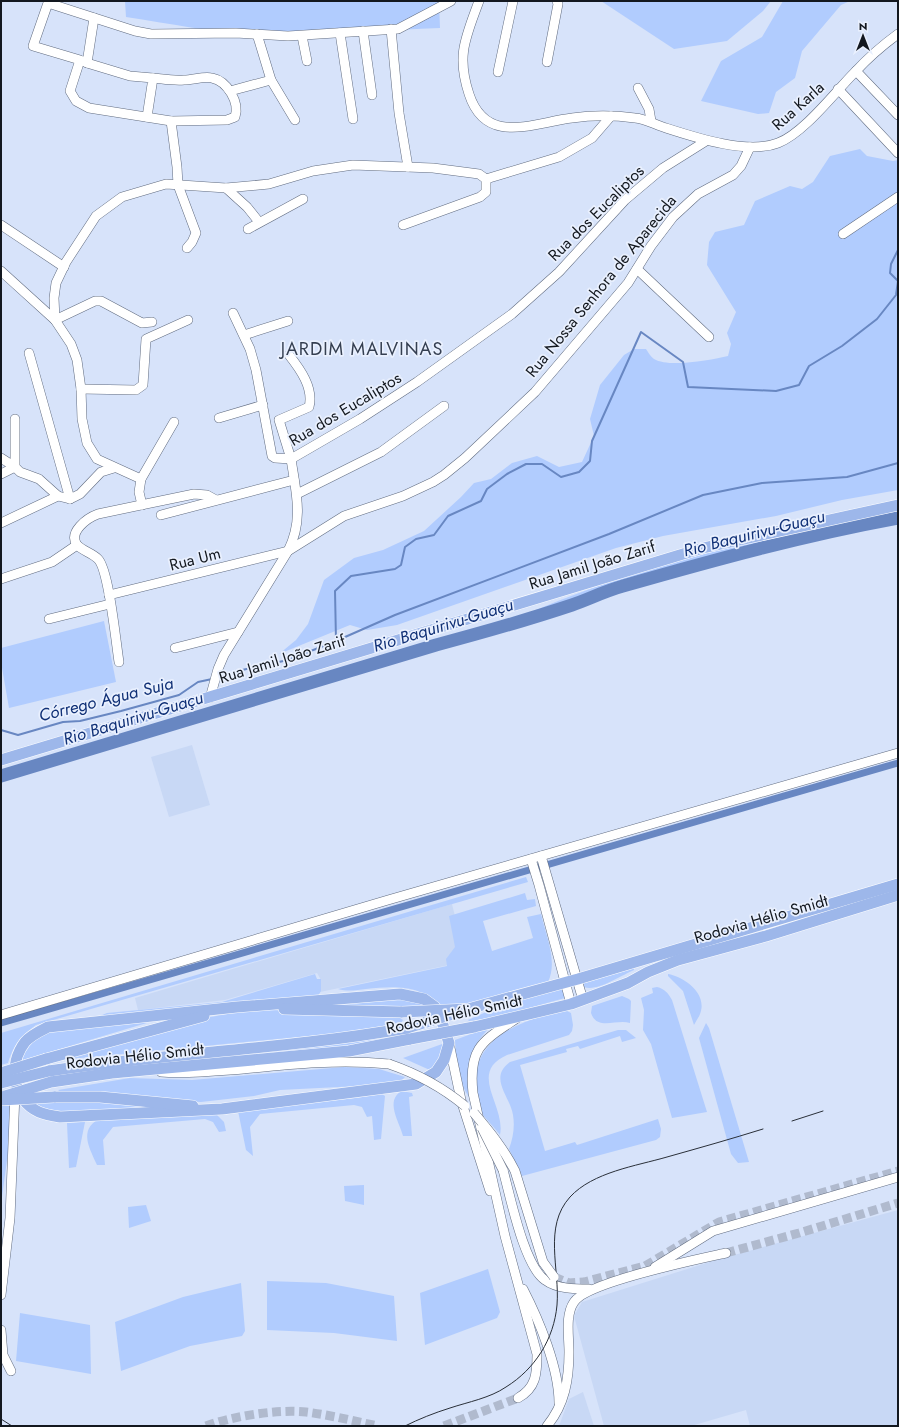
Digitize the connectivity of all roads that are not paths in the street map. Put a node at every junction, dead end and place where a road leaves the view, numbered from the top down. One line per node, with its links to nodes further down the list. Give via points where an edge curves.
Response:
1 (451, 1): 6 (street, via 398,29)
2 (479, 1): 24 (street, Rua Karla, via 466,32 462,52 468,92 473,108 481,116 492,125 517,128 571,118)
3 (513, 1): 16 (street)
4 (557, 1): 14 (street)
5 (94, 18): 9 (street, via 151,34); 13 (street); 13 (street, via 48,2 33,46)
6 (391, 29): 7 (street); 33 (street, via 399,113)
7 (363, 31): 8 (street); 22 (street)
8 (340, 33): 11 (street); 26 (street)
9 (257, 34): 11 (street); 18 (street)
10 (898, 34): 15 (street, Rua Karla)
11 (302, 36): 12 (street)
12 (306, 61)
13 (83, 62): 17 (street, via 130,76); 25 (street, via 70,91 76,101 89,108)
14 (546, 62)
15 (856, 71): 20 (street, Rua Karla); 23 (street)
16 (498, 72)
17 (153, 78): 21 (street, via 184,80 211,77); 25 (street)
18 (271, 80): 21 (street); 27 (street)
19 (638, 88): 29 (street, via 649,109)
20 (838, 89): 31 (street, Rua Karla, via 816,113 785,140); 32 (street)
21 (230, 91): 28 (street, via 237,110 235,117 227,120)
22 (372, 95)
23 (898, 115)
24 (611, 116): 29 (street, Rua Karla); 34 (street, via 592,138 559,157)
25 (147, 117): 28 (street)
26 (353, 119)
27 (295, 120)
28 (171, 121): 35 (street)
29 (651, 121): 30 (street, Rua Karla)
30 (706, 141): 31 (street, Rua Karla); 64 (street, Rua dos Eucaliptos, via 663,168 625,200 559,272 512,314 360,420)
31 (750, 147): 46 (street, Rua Nossa Senhora de Aparecida, via 741,166 732,175 698,194 673,217)
32 (898, 153)
33 (408, 167): 34 (street, via 479,174); 36 (street, via 353,165 313,171 269,184)
34 (486, 179): 41 (street, via 486,192 480,197)
35 (178, 184): 36 (street); 44 (street, via 196,232); 45 (street, via 142,190 122,197 107,207 96,216)
36 (226, 188): 39 (street)
37 (898, 197): 43 (street)
38 (303, 199): 39 (street)
39 (259, 222): 42 (street)
40 (1, 225): 45 (street)
41 (403, 225)
42 (248, 229)
43 (843, 234)
44 (187, 248)
45 (64, 267): 49 (street, via 56,283)
46 (637, 269): 54 (street); 79 (street, Rua Nossa Senhora de Aparecida, via 535,392 465,458 433,482 403,496 344,516)
47 (1, 271): 49 (street)
48 (233, 313): 53 (street)
49 (55, 320): 52 (street, via 95,301 101,301 142,323); 57 (street, via 71,344 77,360)
50 (188, 320): 57 (street, via 146,339 141,388)
51 (288, 321): 53 (street)
52 (152, 322)
53 (244, 336): 58 (street, via 256,370)
54 (709, 337)
55 (29, 353): 72 (street)
56 (289, 355): 64 (street, via 301,370 311,401 309,407 279,420)
57 (81, 389): 66 (street, via 82,419 87,443 97,459)
58 (263, 405): 60 (street); 64 (street, via 272,456)
59 (444, 406): 70 (street, via 381,452)
60 (219, 418)
61 (15, 419): 65 (street)
62 (174, 422): 68 (street)
63 (1, 458): 65 (street)
64 (291, 459): 69 (street, Rua dos Eucaliptos)
65 (15, 467): 67 (street); 71 (street, via 20,472 39,479)
66 (114, 468): 68 (street); 72 (street, via 101,472 80,494)
67 (1, 474)
68 (141, 479): 74 (street, via 139,492)
69 (294, 480): 70 (street, Rua dos Eucaliptos); 73 (street)
70 (297, 494): 79 (street, Rua dos Eucaliptos, via 298,522)
71 (58, 496): 72 (street); 77 (street)
72 (70, 499)
73 (216, 500): 74 (street, via 207,495 194,494); 76 (street)
74 (142, 505): 78 (street, via 98,514 85,520 76,534)
75 (898, 505): 86 (main road, Rua Jamil João Zarif, via 703,548)
76 (161, 515)
77 (1, 522)
78 (77, 546): 80 (street, via 52,562); 81 (street, via 98,559)
79 (288, 551): 81 (street, Rua Um); 83 (street, Rua dos Eucaliptos)
80 (1, 578)
81 (109, 599): 82 (street, Rua Um); 85 (street)
82 (49, 619)
83 (238, 632): 84 (street); 86 (street, Rua dos Eucaliptos, via 218,669)
84 (175, 648)
85 (119, 662)
86 (210, 698): 88 (main road, Rua Jamil João Zarif)
87 (898, 754): 89 (street)
88 (1, 760)
89 (542, 859): 90 (street); 93 (street)
90 (532, 862): 94 (street); 99 (street)
91 (898, 884): 93 (main road, Rodovia Hélio Smidt)
92 (898, 895): 95 (main road, Rodovia Hélio Smidt, via 678,960)
93 (578, 979): 94 (main road, Rodovia Hélio Smidt); 95 (street)
94 (566, 982): 96 (street); 98 (main road, Rodovia Hélio Smidt)
95 (583, 1000): 96 (main road, Rodovia Hélio Smidt)
96 (571, 1004): 100 (main road, Rodovia Hélio Smidt)
97 (237, 1006): 98 (main road, bridge, via 402,1012); 102 (main road, via 400,994 416,996 435,1007); 104 (main road, bridge); 106 (main road, via 48,1027 31,1037 19,1052)
98 (468, 1009): 101 (main road, Rodovia Hélio Smidt, bridge)
99 (1, 1015)
100 (518, 1017): 101 (main road, Rodovia Hélio Smidt, bridge, via 474,1026); 112 (street, via 481,1045 472,1064 471,1074)
101 (408, 1034): 103 (main road, Rodovia Hélio Smidt, via 349,1051); 105 (main road, Rodovia Hélio Smidt, via 114,1061)
102 (449, 1044): 109 (main road, via 444,1060 436,1072 416,1084); 112 (street, via 461,1100)
103 (137, 1070): 105 (main road, Rodovia Hélio Smidt); 110 (street, bridge, via 198,1073 332,1062 362,1061 389,1064 437,1085)
104 (1, 1073)
105 (50, 1077): 107 (main road, Rodovia Hélio Smidt, bridge); 108 (main road, Rodovia Hélio Smidt, bridge)
106 (15, 1081): 109 (main road, via 28,1105 38,1112 54,1116); 118 (street, via 10,1218)
107 (1, 1083)
108 (1, 1098): 109 (main road, bridge, via 142,1100)
109 (222, 1109)
110 (474, 1113): 116 (street, bridge, via 494,1136 515,1171 543,1262); 117 (street, bridge, via 503,1170 525,1249 532,1265 544,1280 552,1284)
111 (898, 1177): 114 (street, via 713,1230)
112 (505, 1236): 115 (street)
113 (726, 1252): 114 (street)
114 (647, 1272): 117 (street)
115 (515, 1273): 121 (street, via 537,1354 534,1383); 122 (street, via 531,1304 557,1377)
116 (554, 1277)
117 (589, 1289): 122 (street, via 577,1298 570,1311 568,1382)
118 (1, 1295)
119 (1, 1330): 120 (street, via 4,1355)
120 (11, 1371)
121 (518, 1398)
122 (559, 1407): 123 (street)
123 (547, 1426)

